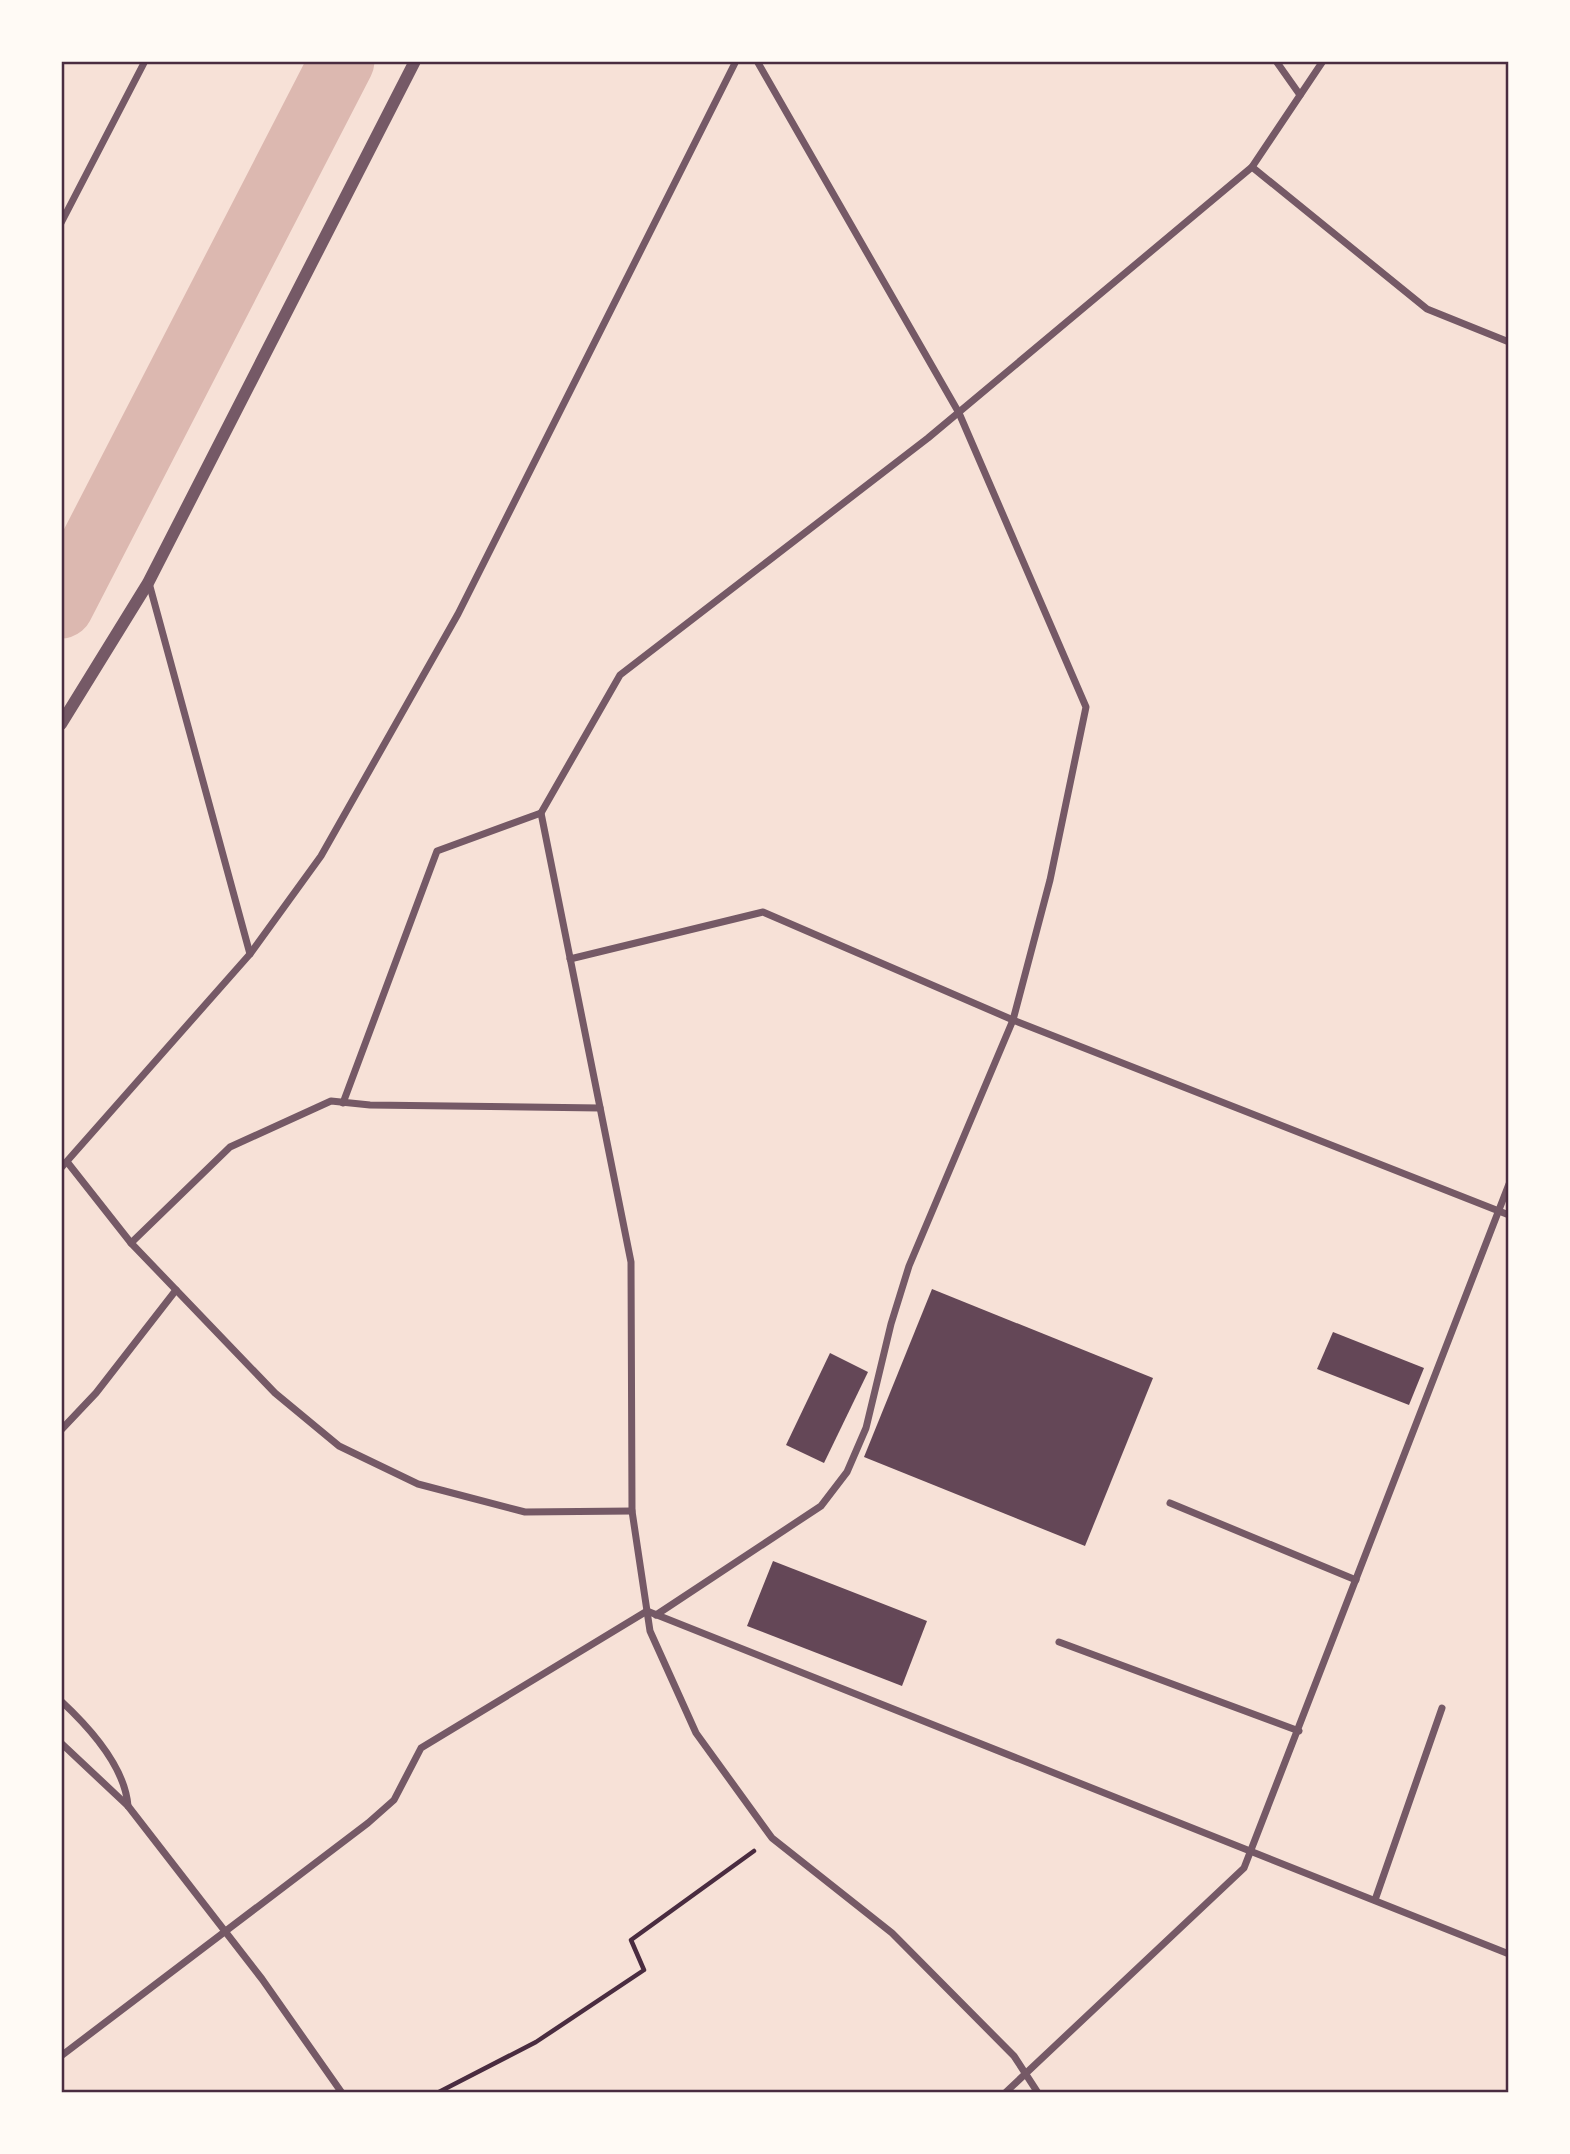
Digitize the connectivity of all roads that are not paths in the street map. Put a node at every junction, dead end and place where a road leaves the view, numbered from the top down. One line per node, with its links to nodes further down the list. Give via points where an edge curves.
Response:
1 (145, 61): 9 (street)
2 (415, 61): 12 (street)
3 (736, 61): 15 (street, via 458,614 321,856)
4 (757, 61): 11 (street)
5 (1276, 61): 7 (street)
6 (1323, 61): 7 (street)
7 (1300, 95): 8 (street)
8 (1252, 167): 10 (street, via 1427,309); 11 (street)
9 (61, 223)
10 (1509, 342)
11 (958, 413): 14 (street, via 620,675); 17 (street, via 1086,707 1050,880)
12 (148, 583): 13 (street); 15 (street)
13 (61, 724)
14 (541, 813): 16 (street); 18 (street, via 437,851)
15 (250, 954): 20 (street)
16 (570, 959): 17 (street, via 763,912); 19 (street)
17 (1013, 1020): 22 (street); 31 (street, via 909,1266 866,1428 847,1472 821,1506)
18 (343, 1103): 19 (street); 24 (street, via 331,1101 230,1147)
19 (600, 1108): 28 (street, via 631,1262)
20 (64, 1166): 24 (street)
21 (1509, 1184): 22 (street)
22 (1499, 1211): 23 (street); 29 (street)
23 (1509, 1215)
24 (131, 1243): 25 (street)
25 (176, 1290): 26 (street, via 96,1394); 28 (street, via 275,1393 339,1446 361,1457 418,1484 525,1512)
26 (61, 1430)
27 (1170, 1503): 29 (street)
28 (632, 1511): 30 (street)
29 (1356, 1580): 35 (street)
30 (647, 1611): 31 (street); 40 (street, via 421,1748 394,1800); 43 (street, via 650,1631 696,1733 772,1838 891,1933)
31 (656, 1615): 38 (street)
32 (1059, 1642): 35 (street)
33 (61, 1701): 37 (street, via 83,1722 127,1786)
34 (1442, 1708): 39 (street)
35 (1298, 1731): 38 (street)
36 (61, 1743): 37 (street)
37 (128, 1806): 40 (street)
38 (1252, 1852): 39 (street); 43 (street, via 1244,1868)
39 (1375, 1900): 41 (street)
40 (223, 1931): 42 (street); 44 (street)
41 (1509, 1954)
42 (61, 2056)
43 (1026, 2073): 45 (street); 46 (street)
44 (342, 2093)
45 (1005, 2093)
46 (1038, 2093)

